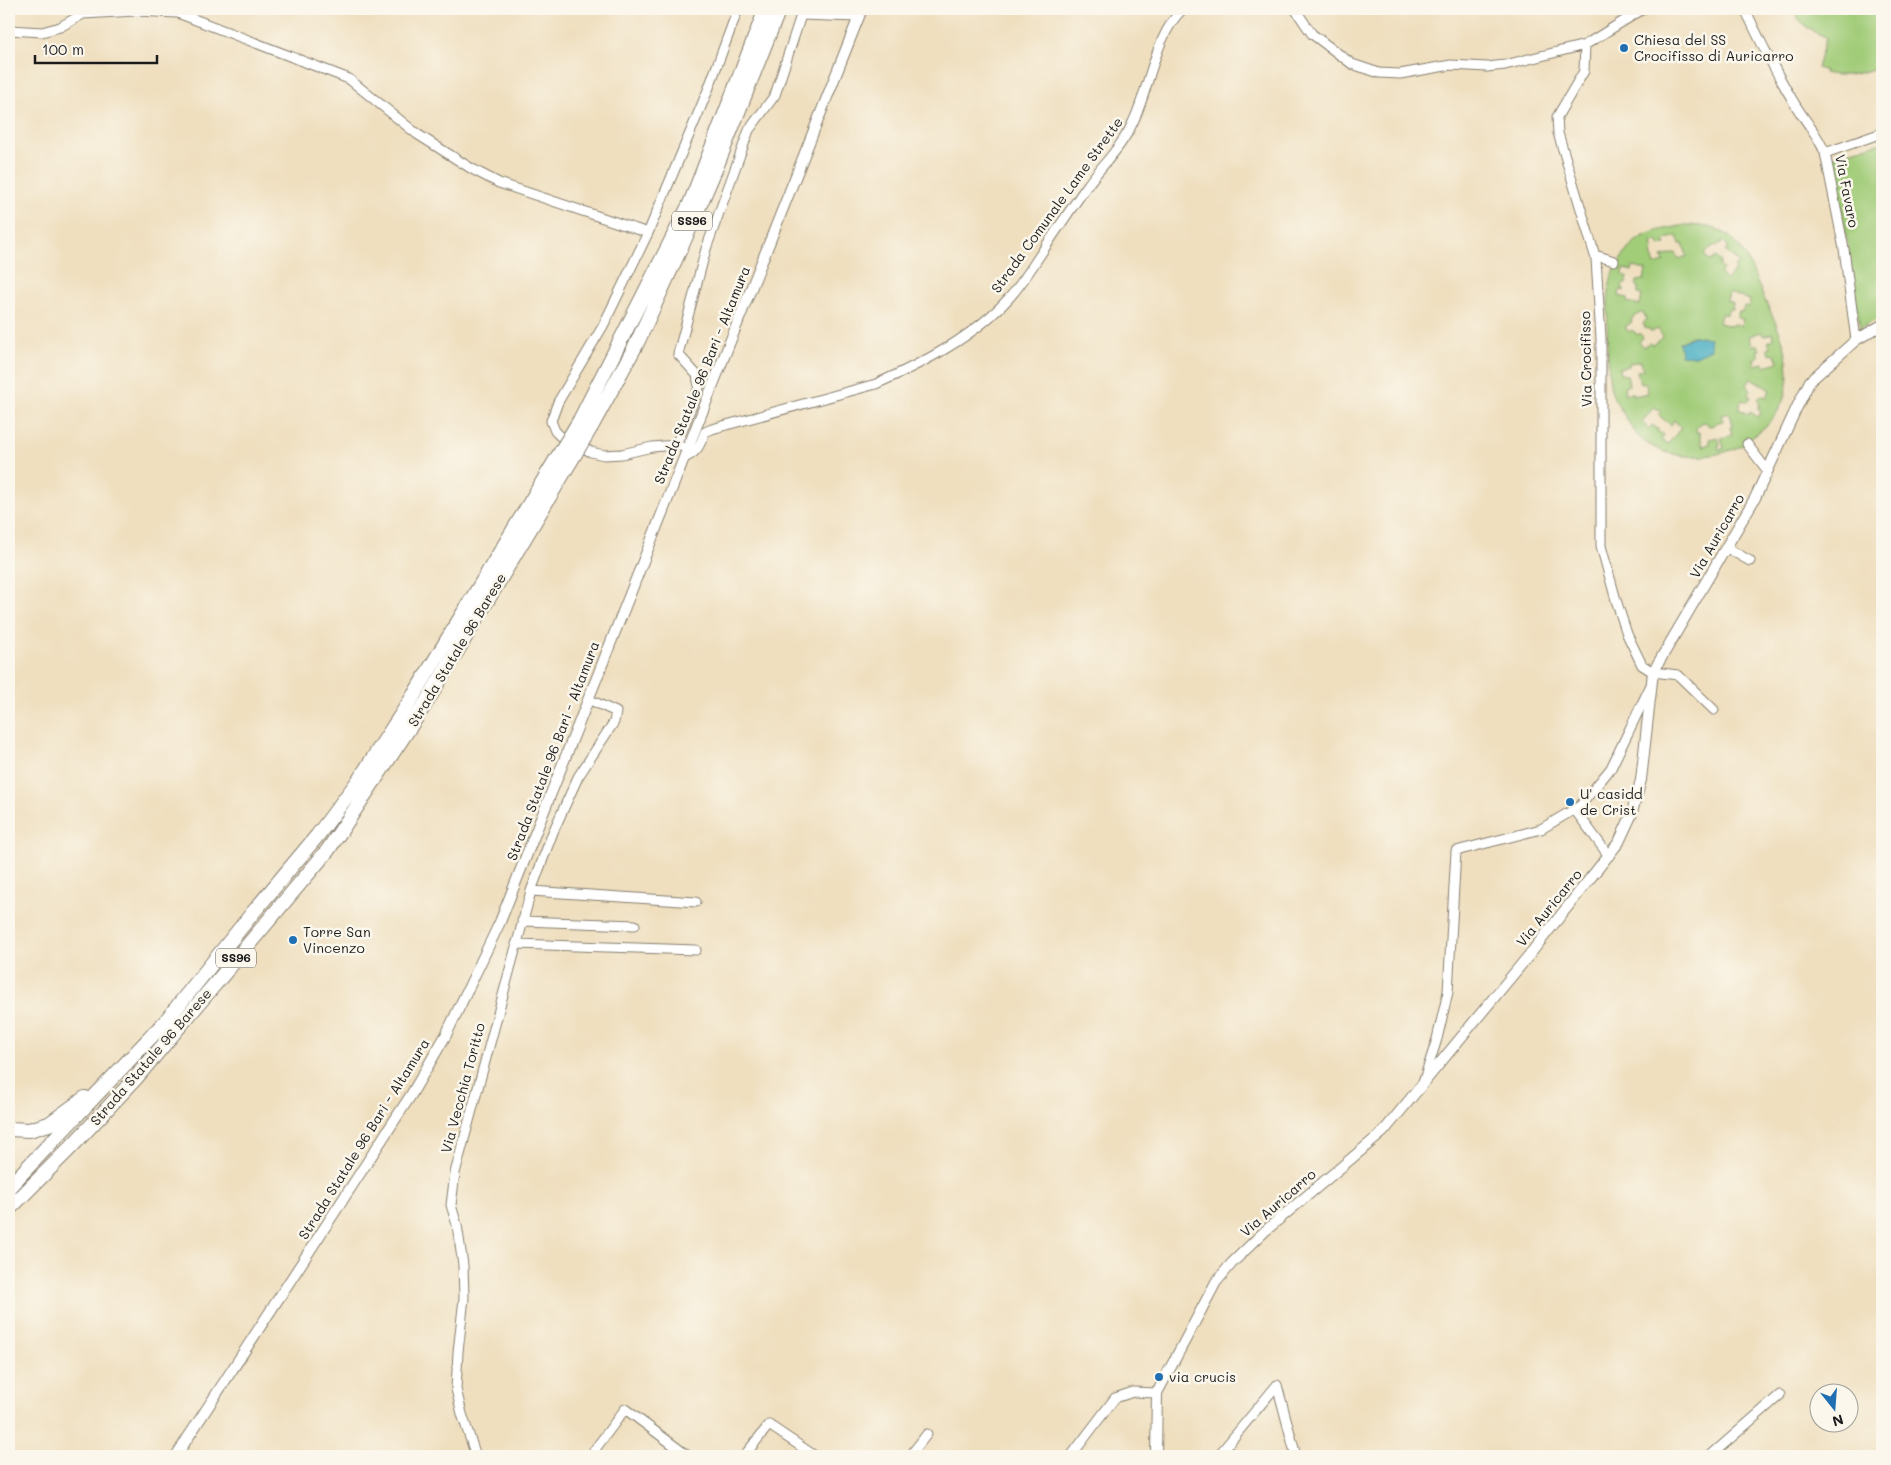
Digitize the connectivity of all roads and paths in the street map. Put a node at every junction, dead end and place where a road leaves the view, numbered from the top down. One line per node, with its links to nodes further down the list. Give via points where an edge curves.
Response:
1 (738, 9): 14 (street)
2 (766, 9): 19 (highway, Strada Statale 96 Barese / SS96, via 690,204)
3 (778, 9): 19 (highway, Strada Statale 96 Barese / SS96, via 721,155 636,345)
4 (1183, 9): 22 (street, Strada Comunale Lame Strette, via 1170,25 1126,137 1090,182 1009,298 989,317 948,348 900,374 876,384 712,429 704,432 692,455)
5 (1295, 9): 11 (street, via 1322,43 1352,64 1379,73 1505,65)
6 (1643, 9): 11 (street)
7 (1745, 9): 13 (street, Via Favaro, via 1767,57)
8 (802, 12): 9 (street); 21 (street, via 775,95 749,130 706,249 678,354 697,375 699,387)
9 (860, 13): 22 (street, Strada Statale 96 Bari - Altamura)
10 (9, 30): 14 (street, via 42,32 60,27 83,14 178,13 349,79 417,134 499,182)
11 (1585, 45): 15 (street, Via Crocifisso, via 1584,71 1557,117 1558,133)
12 (1882, 133): 13 (street)
13 (1825, 153): 18 (street, Via Favaro, via 1844,249)
14 (648, 234): 21 (street, via 603,326 558,402 551,421 560,436 604,455)
15 (1595, 255): 16 (street); 26 (street, Via Crocifisso, via 1600,338 1601,546 1627,634 1642,665)
16 (1614, 261)
17 (1882, 325): 18 (street, Via Auricarro)
18 (1856, 340): 23 (street, Via Auricarro, via 1810,381)
19 (585, 424): 38 (highway, Strada Statale 96 Barese / SS96, bridge, via 358,780 317,836 165,1022); 42 (highway, Strada Statale 96 Barese / SS96, bridge, via 427,702 328,850 135,1079)
20 (1747, 444): 23 (street)
21 (676, 445): 22 (street)
22 (686, 453): 28 (street, Strada Statale 96 Bari - Altamura)
23 (1767, 470): 24 (street, Via Auricarro)
24 (1727, 548): 25 (street); 26 (street, Via Auricarro)
25 (1750, 561)
26 (1653, 672): 27 (street, Via Auricarro); 29 (street, via 1678,675)
27 (1651, 685): 30 (street, via 1611,768); 31 (street, Via Auricarro, via 1640,780 1631,816)
28 (588, 698): 32 (street, Via Vecchia Toritto, via 616,712 614,722 578,778); 46 (street, Strada Statale 96 Bari - Altamura, via 500,922 446,1034 411,1095)
29 (1714, 710)
30 (1574, 810): 31 (street); 39 (street, via 1540,829 1456,852 1448,992)
31 (1609, 856): 39 (street, Via Auricarro)
32 (531, 891): 33 (street); 34 (street, Via Vecchia Toritto)
33 (696, 902)
34 (522, 921): 35 (street); 36 (street, Via Vecchia Toritto)
35 (635, 925)
36 (516, 944): 37 (street); 47 (street, Via Vecchia Toritto, via 455,1173 451,1205 458,1225 464,1298 456,1389)
37 (696, 950)
38 (105, 1086): 40 (highway, via 49,1124 29,1130); 41 (highway, Strada Statale 96 Barese / SS96)
39 (1421, 1088): 43 (street, Via Auricarro, via 1383,1132 1265,1231 1232,1263 1216,1282)
40 (9, 1129)
41 (9, 1188)
42 (9, 1210)
43 (1157, 1392): 53 (street, via 1133,1392 1115,1398); 54 (street, Via Auricarro)
44 (1780, 1395): 57 (street)
45 (927, 1434): 52 (street)
46 (176, 1456)
47 (476, 1456)
48 (590, 1456): 49 (street, via 625,1409)
49 (688, 1456)
50 (744, 1456): 51 (street, via 769,1425)
51 (815, 1456)
52 (910, 1456)
53 (1071, 1456)
54 (1156, 1456)
55 (1218, 1456): 56 (street, via 1277,1385)
56 (1296, 1456)
57 (1710, 1456)

